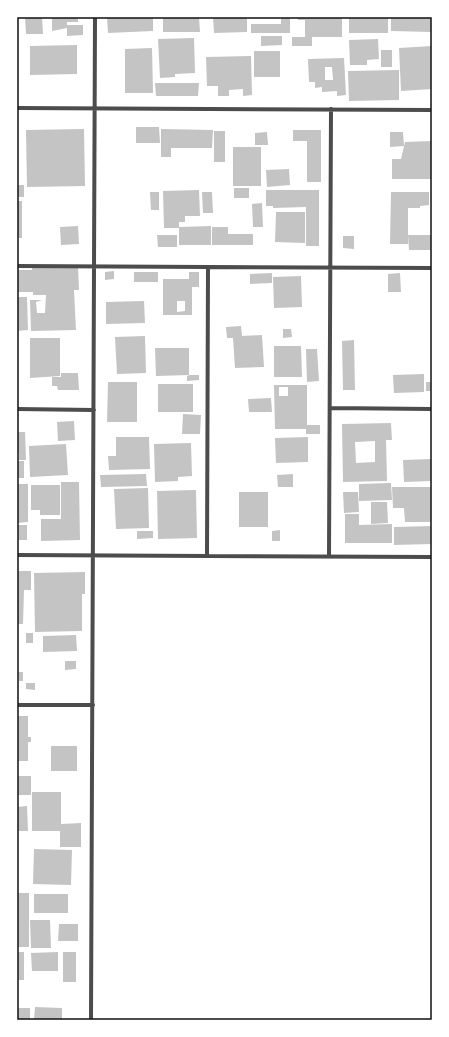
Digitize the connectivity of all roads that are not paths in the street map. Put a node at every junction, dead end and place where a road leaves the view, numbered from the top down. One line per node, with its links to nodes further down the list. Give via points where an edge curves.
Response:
1 (95, 17): 3 (street)
2 (17, 108): 3 (street)
3 (95, 108): 4 (street); 7 (street)
4 (331, 109): 5 (street); 9 (street)
5 (432, 110)
6 (17, 266): 7 (street)
7 (94, 266): 8 (street); 14 (street)
8 (208, 267): 9 (street); 17 (street)
9 (330, 267): 10 (street); 11 (street)
10 (432, 268)
11 (330, 408): 13 (street); 18 (street)
12 (17, 409): 14 (street)
13 (432, 409)
14 (94, 410): 16 (street)
15 (17, 555): 16 (street)
16 (93, 556): 17 (street); 21 (street)
17 (207, 556): 18 (street)
18 (329, 556): 19 (street)
19 (432, 557)
20 (17, 705): 21 (street)
21 (92, 705): 22 (street)
22 (91, 1020)

